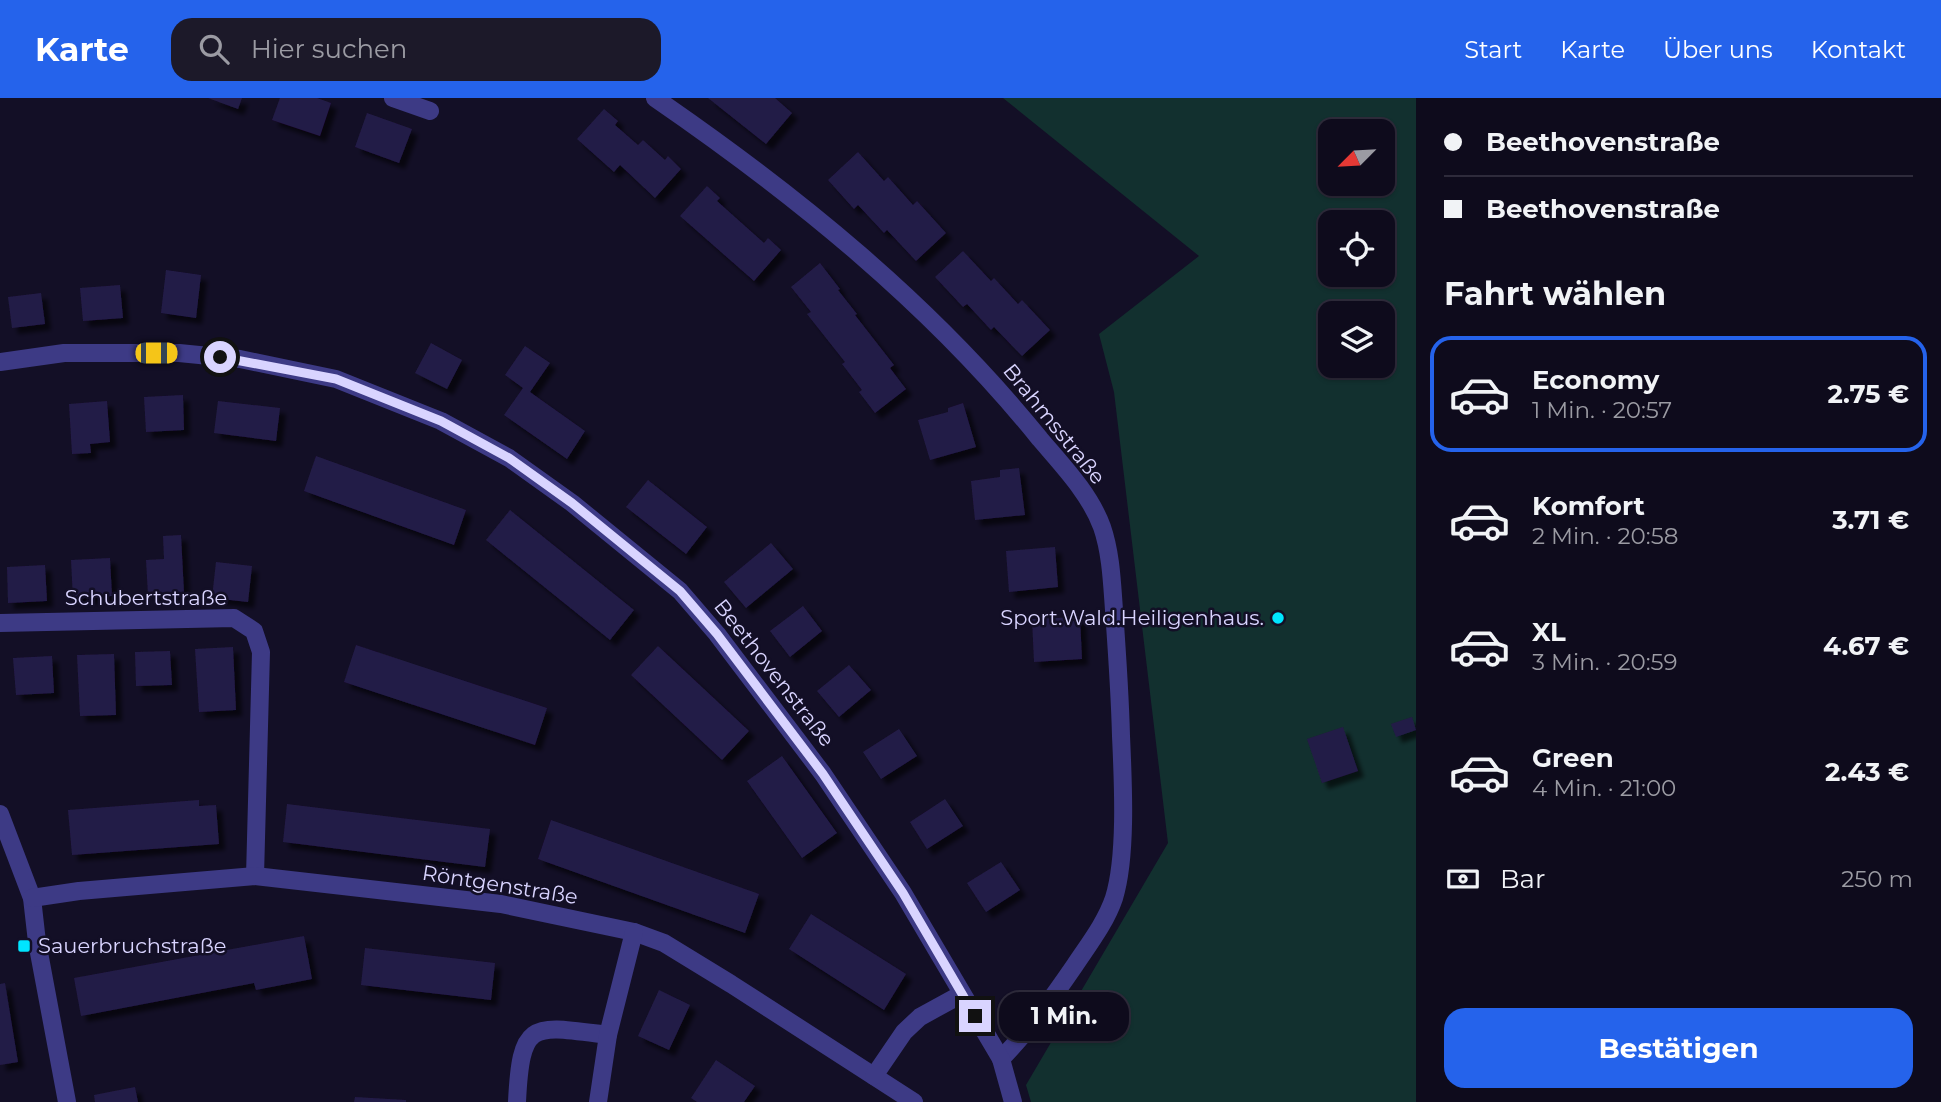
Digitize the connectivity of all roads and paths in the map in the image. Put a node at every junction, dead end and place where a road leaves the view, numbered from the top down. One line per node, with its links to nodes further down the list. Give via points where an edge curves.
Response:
1 (393, 98): 3 (street)
2 (655, 98): 12 (street, Brahmsstraße, via 775,186 901,289 971,357 1033,429 1081,489 1101,526 1111,567 1120,685 1123,780 1114,898 1094,937 1030,1030)
3 (430, 111)
4 (0, 362): 10 (street, Beethovenstraße, via 64,353 179,353 240,359 336,379 441,421 509,458 680,591 717,634 823,774 903,893)
5 (0, 623): 7 (street, Schubertstraße, via 234,618 254,631 261,652)
6 (0, 814): 8 (street)
7 (255, 876): 8 (street, Röntgenstraße); 9 (street, Röntgenstraße, via 501,904)
8 (32, 898): 14 (street)
9 (634, 932): 11 (street); 13 (street, Röntgenstraße, via 664,943)
10 (962, 993): 12 (street, Beethovenstraße); 13 (street, via 920,1017 904,1032)
11 (608, 1035): 15 (street, via 553,1027 534,1033 519,1064); 16 (street)
12 (1001, 1059): 18 (street, Beethovenstraße)
13 (874, 1076): 17 (street, Röntgenstraße)
14 (67, 1102)
15 (517, 1102)
16 (598, 1102)
17 (914, 1102)
18 (1013, 1102)

